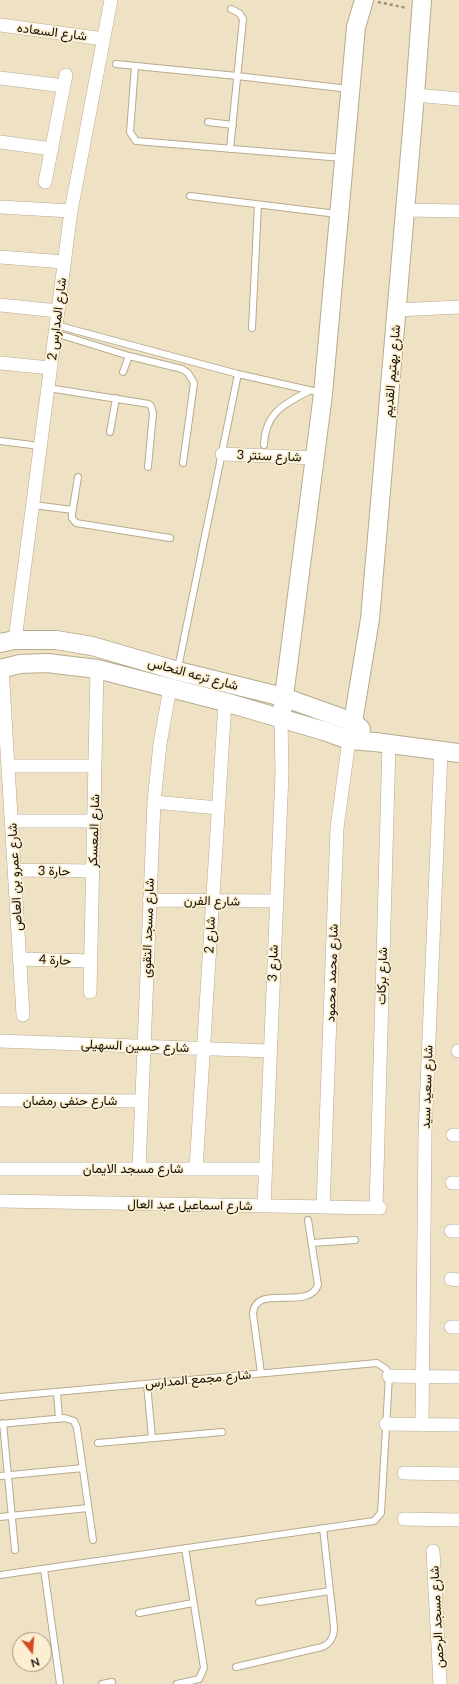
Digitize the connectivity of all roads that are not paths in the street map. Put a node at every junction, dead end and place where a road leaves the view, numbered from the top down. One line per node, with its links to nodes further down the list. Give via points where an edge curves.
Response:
1 (111, 0): 6 (street, شارع المدارس 2)
2 (368, 1): 11 (main road, via 356,27)
3 (422, 5): 12 (main road, شارع بهتيم القديم)
4 (231, 9): 9 (lane, via 239,13 243,19)
5 (0, 25): 6 (street, شارع السعاده)
6 (104, 39): 25 (street, شارع المدارس 2)
7 (116, 64): 8 (lane)
8 (135, 66): 9 (lane); 18 (lane, via 130,132 133,138 140,142)
9 (237, 76): 11 (lane); 15 (lane)
10 (0, 78): 17 (street, via 65,80)
11 (350, 89): 19 (main road)
12 (415, 95): 13 (street); 24 (main road, شارع بهتيم القديم)
13 (459, 99)
14 (208, 122): 15 (lane)
15 (232, 125): 18 (lane)
16 (0, 142): 17 (street)
17 (52, 148): 20 (street)
18 (230, 149): 19 (lane)
19 (344, 158): 27 (main road)
20 (45, 182)
21 (190, 196): 22 (lane)
22 (258, 205): 27 (lane); 34 (lane)
23 (0, 207): 25 (street)
24 (405, 210): 26 (street); 33 (main road, شارع بهتيم القديم)
25 (71, 211): 29 (street, شارع المدارس 2)
26 (459, 211)
27 (339, 215): 42 (main road)
28 (0, 258): 29 (street)
29 (64, 262): 32 (street, شارع المدارس 2)
30 (0, 305): 32 (street)
31 (459, 307): 33 (street)
32 (58, 310): 35 (street, شارع المدارس 2)
33 (397, 310): 64 (main road, شارع بهتيم القديم, via 370,619)
34 (252, 328)
35 (56, 329): 36 (lane); 38 (street, شارع المدارس 2); 40 (lane)
36 (130, 356): 39 (lane); 50 (lane, via 182,369 193,380)
37 (0, 363): 38 (street)
38 (50, 368): 41 (street, شارع المدارس 2)
39 (123, 372)
40 (238, 374): 42 (lane); 48 (lane)
41 (48, 388): 43 (lane); 47 (street, شارع المدارس 2)
42 (316, 392): 46 (lane, via 287,403 273,415 265,430); 49 (main road)
43 (116, 398): 44 (lane); 51 (lane, via 151,406 153,413)
44 (110, 432)
45 (0, 441): 47 (lane)
46 (264, 445)
47 (40, 446): 53 (street, شارع المدارس 2)
48 (222, 454): 49 (street, شارع سنتر 3); 59 (lane)
49 (315, 458): 61 (main road)
50 (182, 463)
51 (148, 467)
52 (78, 477): 54 (lane)
53 (33, 505): 54 (lane); 56 (street, شارع المدارس 2)
54 (73, 510): 55 (lane, via 72,518 78,524)
55 (170, 538)
56 (8, 642): 59 (main road, شارع ترعه النحاس, via 56,640 92,646)
57 (1, 668): 58 (main road, شارع ترعه النحاس, via 47,663); 69 (street, شارع عمرو بن العاص)
58 (97, 670): 60 (main road, شارع ترعه النحاس); 70 (street, شارع المعسكر)
59 (178, 671): 61 (main road, شارع ترعه النحاس)
60 (170, 688): 62 (main road, شارع ترعه النحاس); 71 (street, شارع مسجد التقوى, via 160,744)
61 (283, 697): 63 (main road); 64 (main road, شارع ترعه النحاس)
62 (225, 702): 63 (main road, شارع ترعه النحاس); 72 (street, شارع 2)
63 (281, 720): 65 (main road, شارع ترعه النحاس); 79 (street, شارع 3, via 282,773)
64 (353, 722): 65 (main road, شارع بهتيم القديم); 66 (main road, شارع ترعه النحاس)
65 (349, 740): 66 (main road, شارع ترعه النحاس); 96 (street, شارع محمد محمود, via 337,828)
66 (382, 743): 67 (main road, شارع ترعه النحاس); 97 (street, شارع بركات)
67 (441, 750): 68 (main road, شارع ترعه النحاس); 103 (street, شارع سعيد سيد, via 426,1133)
68 (459, 753)
69 (8, 766): 70 (street); 73 (street, شارع عمرو بن العاص)
70 (96, 766): 74 (street, شارع المعسكر)
71 (154, 802): 72 (street); 77 (street, شارع مسجد التقوى)
72 (218, 808): 78 (street, شارع 2)
73 (12, 821): 74 (street); 75 (street, شارع عمرو بن العاص)
74 (94, 821): 76 (street, شارع المعسكر)
75 (14, 870): 76 (street, حارة 3); 80 (street, شارع عمرو بن العاص)
76 (93, 872): 81 (street, شارع المعسكر)
77 (149, 900): 78 (street, شارع الفرن); 85 (street, شارع مسجد التقوى)
78 (212, 901): 79 (street, شارع الفرن); 86 (street, شارع 2)
79 (276, 901): 87 (street, شارع 3)
80 (19, 959): 81 (street, حارة 4); 83 (street, شارع عمرو بن العاص)
81 (90, 961): 82 (street, شارع المعسكر)
82 (90, 992)
83 (23, 1015)
84 (0, 1041): 85 (street, شارع حسين السهيلى)
85 (143, 1046): 86 (street, شارع حسين السهيلى); 89 (street, شارع مسجد التقوى)
86 (203, 1048): 87 (street, شارع حسين السهيلى); 93 (street, شارع 2)
87 (270, 1051): 90 (street, شارع 3)
88 (0, 1100): 89 (street, شارع حنفى رمضان)
89 (140, 1101): 92 (street, شارع مسجد التقوى)
90 (266, 1168): 93 (street, شارع مسجد الايمان); 95 (street, شارع 3)
91 (0, 1169): 92 (street, شارع مسجد الايمان)
92 (138, 1169): 93 (street, شارع مسجد الايمان)
93 (196, 1169)
94 (0, 1201): 95 (street, شارع اسماعيل عبد العال)
95 (264, 1206): 96 (street, شارع اسماعيل عبد العال)
96 (324, 1207): 97 (street, شارع اسماعيل عبد العال)
97 (378, 1208)
98 (308, 1220): 100 (lane)
99 (355, 1240): 100 (lane)
100 (312, 1243): 101 (lane, via 318,1280 314,1292 306,1297 263,1299 254,1306)
101 (261, 1373): 102 (lane, شارع مجمع المدارس, via 377,1363 386,1369); 105 (lane, شارع مجمع المدارس)
102 (389, 1376): 103 (street); 110 (lane)
103 (422, 1377): 104 (street); 111 (street, شارع سعيد سيد)
104 (459, 1377)
105 (147, 1384): 106 (lane, شارع مجمع المدارس); 114 (lane)
106 (57, 1392): 107 (lane, شارع مجمع المدارس); 108 (lane)
107 (0, 1397)
108 (59, 1418): 109 (lane); 116 (lane, via 70,1419 76,1424)
109 (2, 1424): 119 (lane)
110 (386, 1424): 111 (street); 126 (lane, via 380,1517 374,1521)
111 (422, 1425): 112 (street)
112 (459, 1425)
113 (222, 1432): 114 (lane)
114 (152, 1438): 115 (lane)
115 (98, 1443)
116 (83, 1468): 119 (lane); 121 (lane)
117 (404, 1473): 118 (street)
118 (459, 1474)
119 (8, 1475): 120 (lane); 122 (lane)
120 (0, 1476)
121 (88, 1508): 122 (lane); 127 (lane)
122 (12, 1516): 123 (lane); 129 (lane)
123 (0, 1517)
124 (404, 1519): 125 (street)
125 (459, 1520)
126 (323, 1528): 128 (lane); 133 (lane)
127 (93, 1540)
128 (185, 1548): 131 (lane); 135 (lane)
129 (15, 1550)
130 (433, 1551): 142 (street, شارع مسجد الرحمن)
131 (44, 1569): 132 (lane); 139 (lane)
132 (0, 1575)
133 (330, 1591): 134 (lane); 137 (lane, via 334,1632 330,1642)
134 (259, 1602)
135 (194, 1603): 136 (lane); 141 (lane, via 203,1672 195,1680)
136 (139, 1613)
137 (236, 1667)
138 (112, 1682): 140 (lane)
139 (60, 1684)
140 (102, 1684)
141 (177, 1684)
142 (440, 1684)

